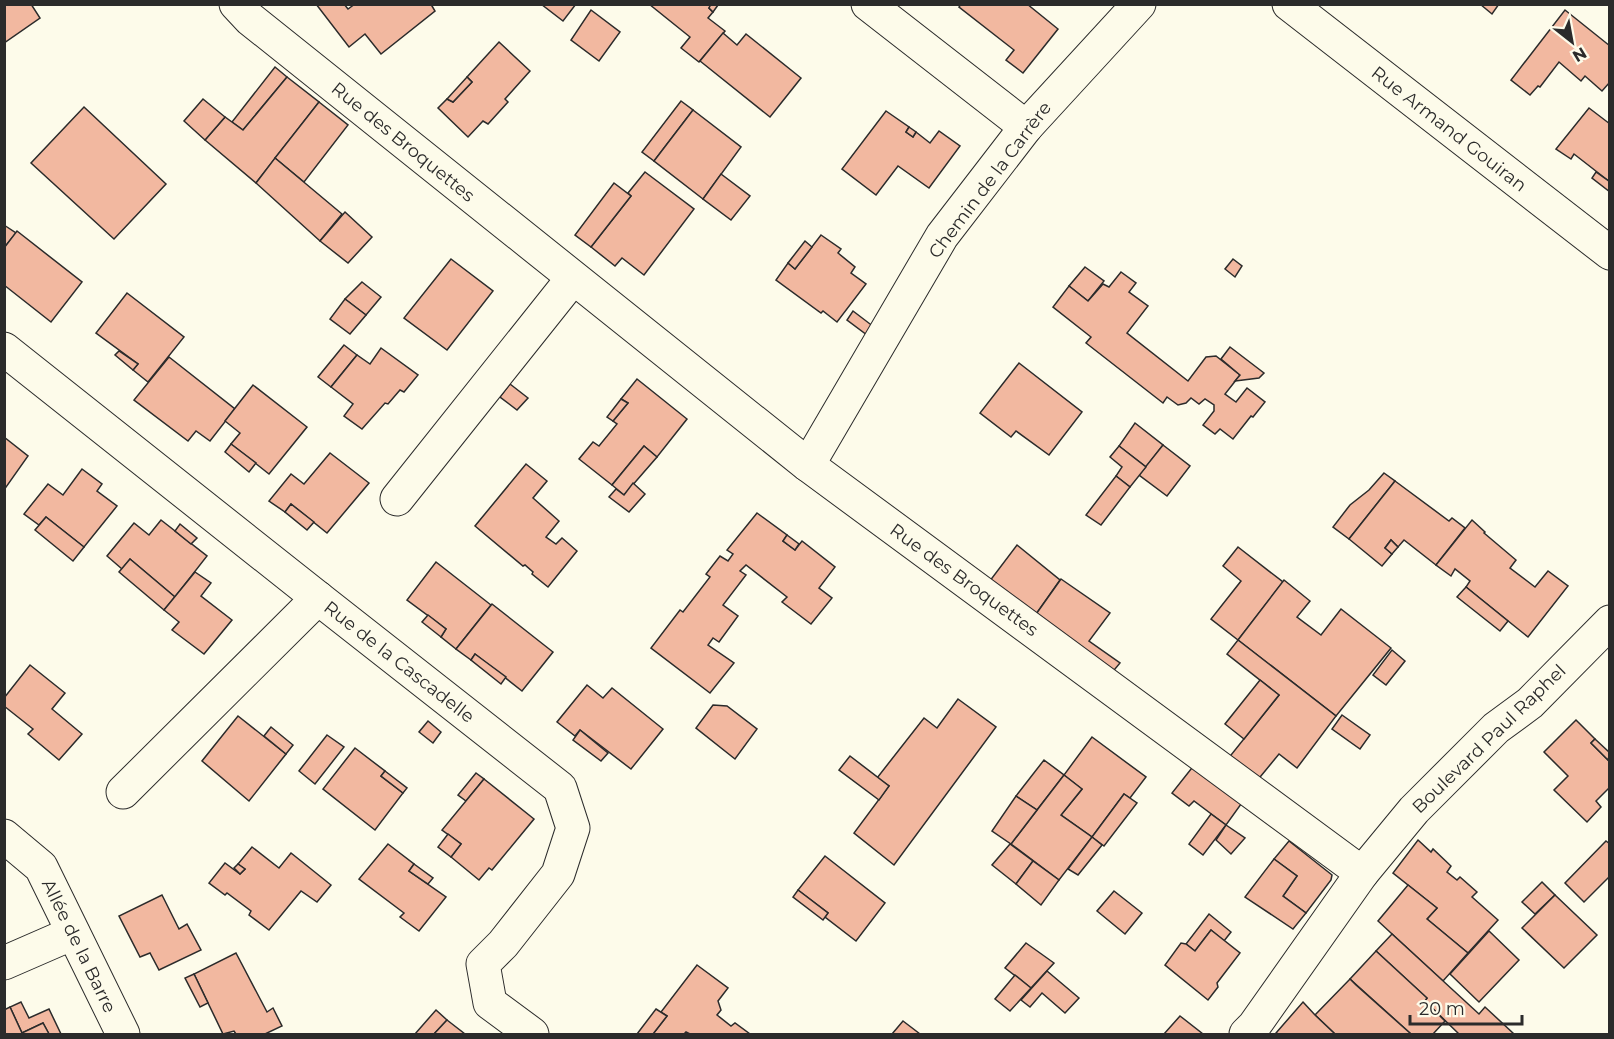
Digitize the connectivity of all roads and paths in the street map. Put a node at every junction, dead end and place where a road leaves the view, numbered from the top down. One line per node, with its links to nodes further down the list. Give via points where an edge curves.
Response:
1 (236, 4): 7 (street, Rue des Broquettes)
2 (868, 4): 5 (street)
3 (1139, 4): 5 (street, Chemin de la Carrère)
4 (1289, 4): 6 (street, Rue Armand Gouiran)
5 (1026, 127): 9 (street, Chemin de la Carrère, via 942,236)
6 (1610, 253)
7 (573, 278): 9 (street, Rue des Broquettes); 10 (street)
8 (4, 349): 11 (street, Rue de la Cascadelle)
9 (808, 465): 15 (street, Rue des Broquettes)
10 (397, 499)
11 (318, 598): 13 (street); 19 (street, Rue de la Cascadelle, via 560,788 573,828 558,874 483,964 489,1003)
12 (1610, 622): 15 (street, Boulevard Paul Raphel, via 1530,703 1496,728 1414,810)
13 (123, 792)
14 (4, 836): 16 (street, Allée de la Barre, via 41,867)
15 (1362, 873): 20 (street, Boulevard Paul Raphel)
16 (73, 933): 17 (street); 18 (street, Allée de la Barre)
17 (4, 963)
18 (123, 1035)
19 (532, 1035)
20 (1246, 1035)

